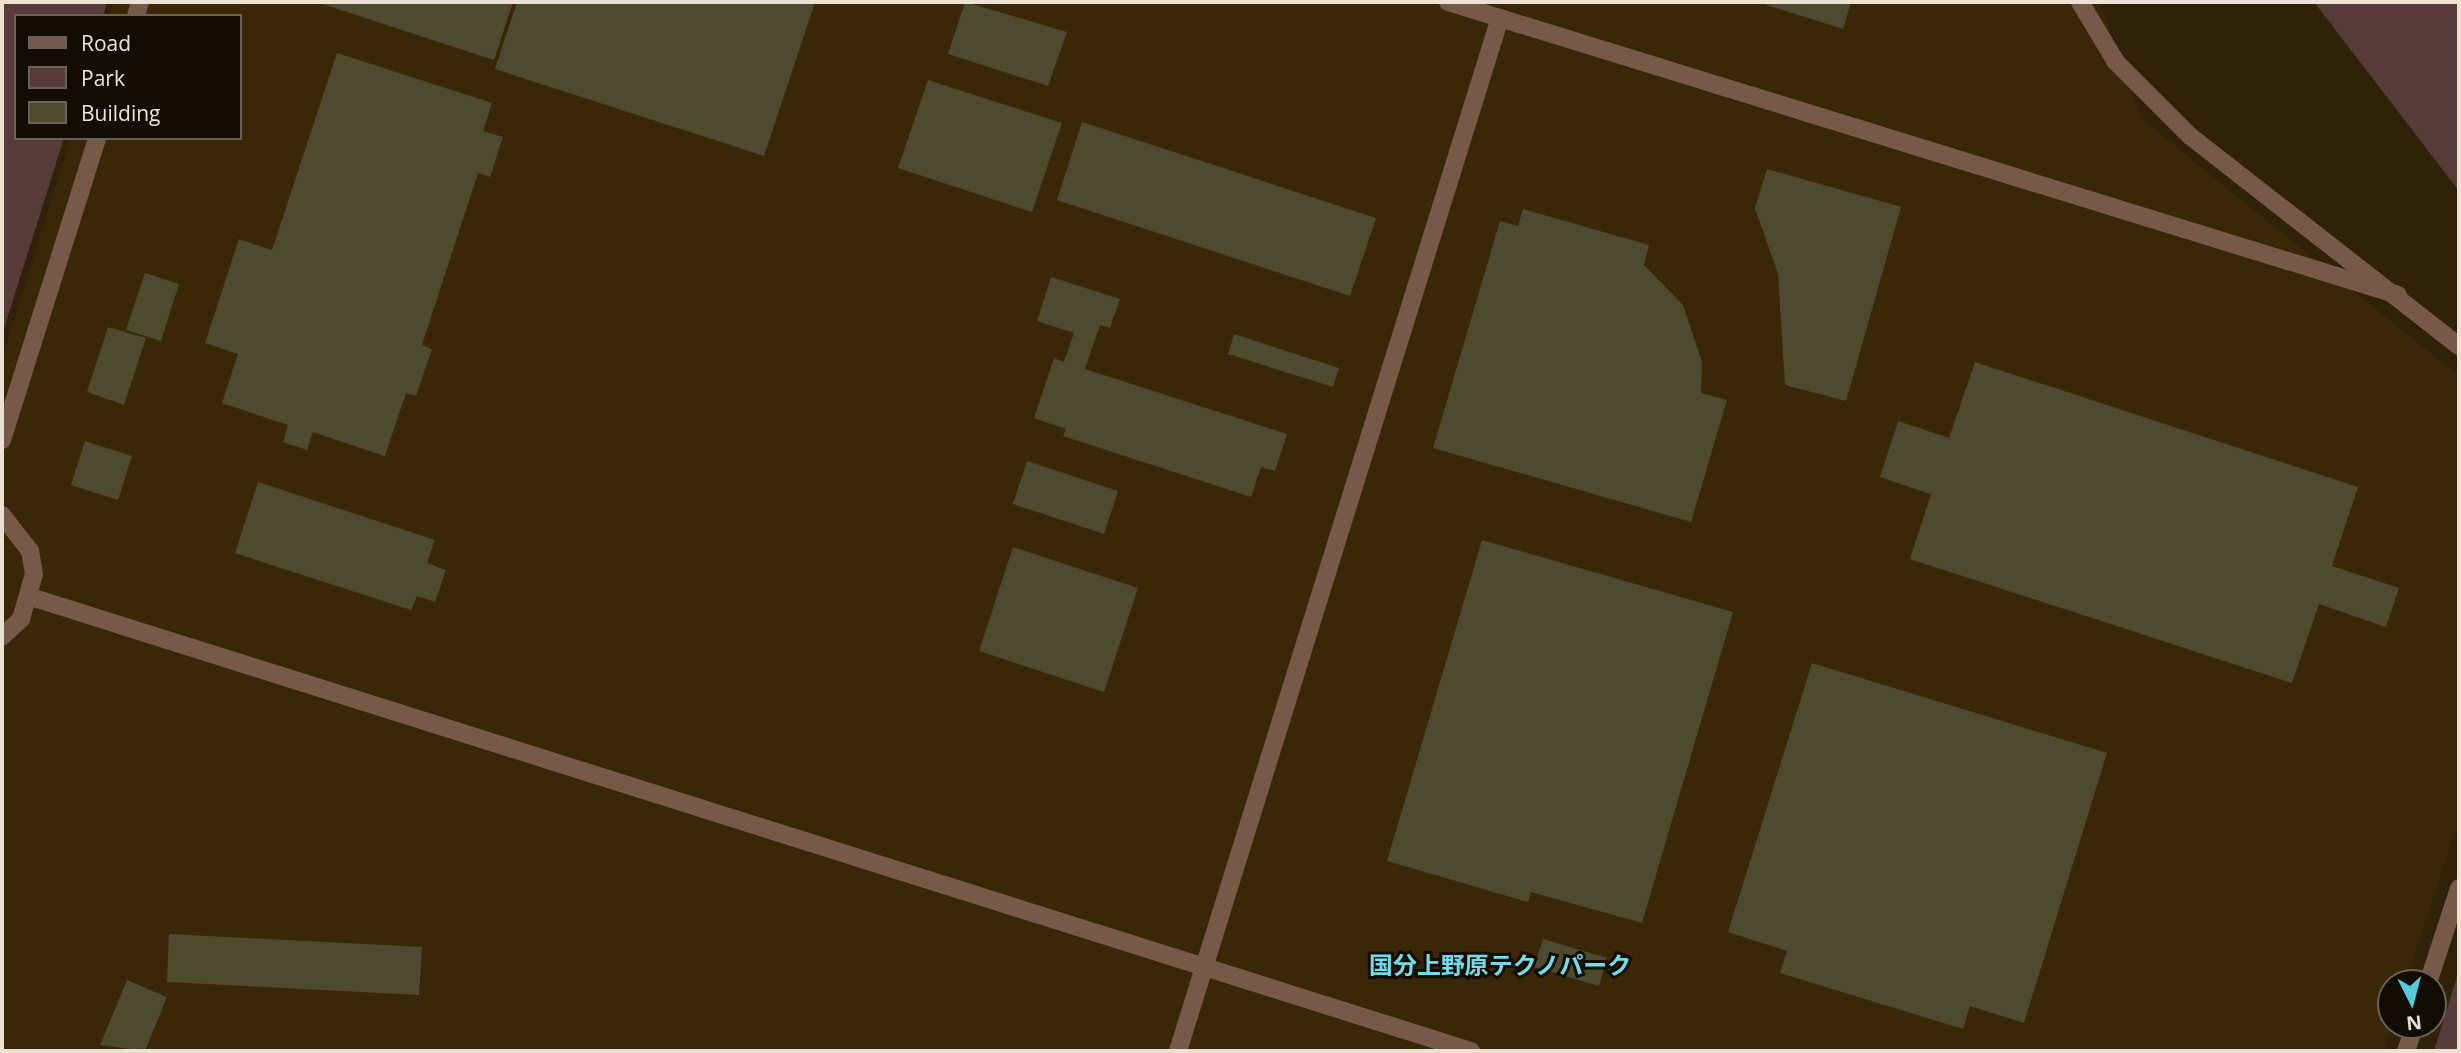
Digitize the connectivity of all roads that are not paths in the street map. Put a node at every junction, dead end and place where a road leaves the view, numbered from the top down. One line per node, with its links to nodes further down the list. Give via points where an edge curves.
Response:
1 (1448, 2): 3 (street)
2 (2080, 2): 5 (street, via 2116,62 2190,136)
3 (1500, 18): 5 (street); 12 (street)
4 (96, 140): 7 (street)
5 (2398, 295): 6 (street)
6 (2459, 346)
7 (2, 440)
8 (2, 514): 9 (street, via 30,551)
9 (31, 597): 10 (street); 12 (street)
10 (2, 637)
11 (2459, 888): 13 (street)
12 (1205, 968): 14 (street); 15 (street)
13 (2433, 969)
14 (1178, 1051)
15 (1471, 1051)

